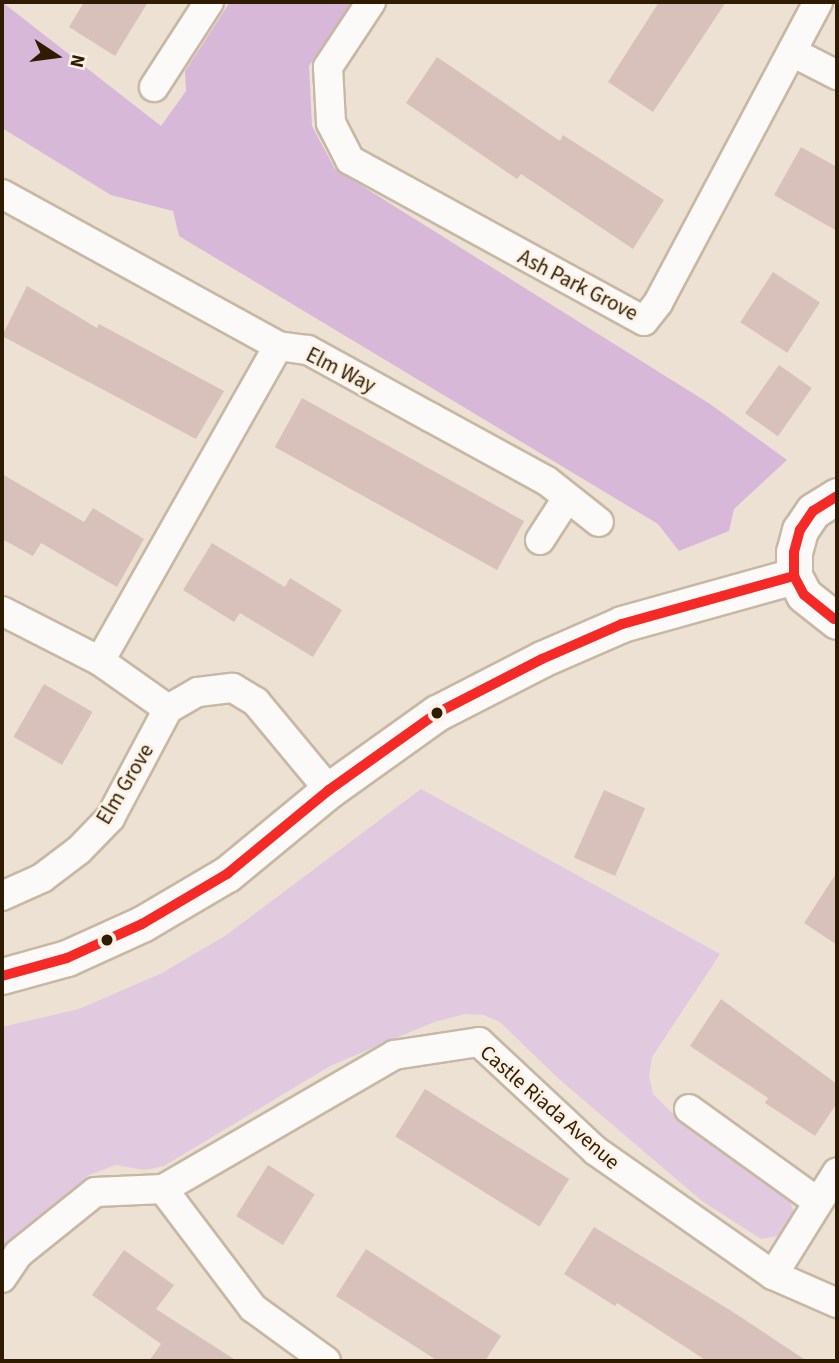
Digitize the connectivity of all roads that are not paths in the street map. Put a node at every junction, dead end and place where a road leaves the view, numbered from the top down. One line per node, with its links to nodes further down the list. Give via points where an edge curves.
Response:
1 (209, 2): 6 (street)
2 (371, 2): 4 (street, Ash Park Grove, via 328,67 331,123 349,160 644,321 658,303)
3 (818, 2): 4 (street, Ash Park Grove)
4 (792, 52): 5 (street)
5 (837, 75)
6 (155, 87)
7 (2, 194): 8 (street, Elm Way)
8 (278, 346): 10 (street, Elm Way, via 308,350 547,481); 16 (street)
9 (837, 496): 13 (street, via 813,511 800,530)
10 (566, 500): 11 (street, Elm Way); 12 (street)
11 (599, 522)
12 (540, 540)
13 (794, 576): 15 (street, via 818,610); 18 (street, via 622,624 542,659 438,713)
14 (2, 611): 16 (street)
15 (837, 621)
16 (100, 661): 17 (street)
17 (168, 709): 18 (street, via 198,692 233,688 256,702); 19 (street, Elm Grove, via 110,818 42,878)
18 (329, 790): 20 (street, via 227,874 142,924 67,957)
19 (2, 896)
20 (2, 976)
21 (689, 1109): 24 (street)
22 (837, 1172): 24 (street)
23 (163, 1189): 25 (street, Castle Riada Avenue, via 394,1055 479,1042 596,1151); 26 (street, Castle Riada Avenue, via 95,1192 18,1254); 28 (street, via 253,1308)
24 (818, 1202): 25 (street)
25 (773, 1275): 27 (street, Castle Riada Avenue)
26 (2, 1278)
27 (837, 1303)
28 (326, 1361)

